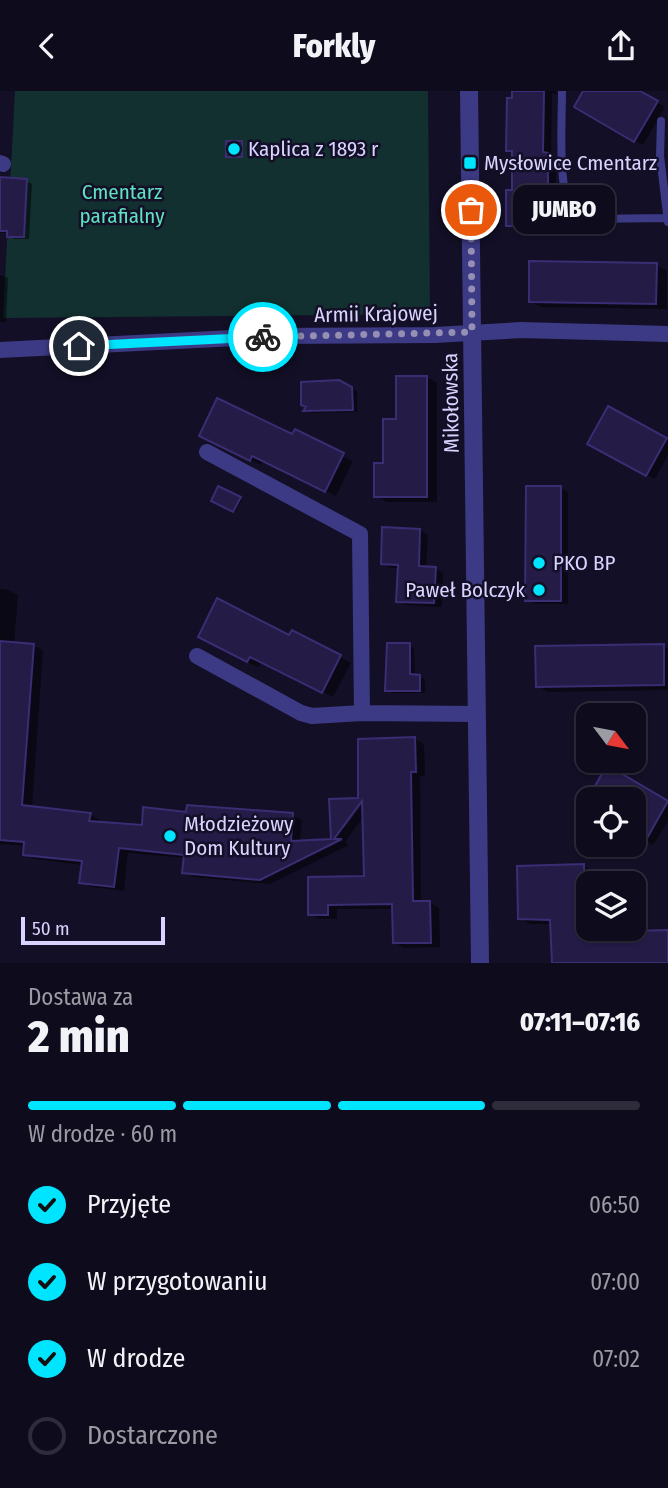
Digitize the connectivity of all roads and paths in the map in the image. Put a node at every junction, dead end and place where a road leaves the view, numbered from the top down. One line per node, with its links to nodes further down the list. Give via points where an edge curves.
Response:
1 (469, 91): 5 (street, Mikołowska)
2 (562, 91): 4 (lane, via 562,160 573,216)
3 (661, 121): 4 (lane)
4 (668, 220)
5 (472, 332): 6 (street, Armii Krajowej); 7 (street, Armii Krajowej); 11 (street, Mikołowska)
6 (668, 334)
7 (0, 350)
8 (207, 452): 10 (street, via 359,534)
9 (197, 656): 10 (street, via 302,713)
10 (362, 713): 11 (street)
11 (477, 714): 12 (street, Mikołowska)
12 (480, 963)

